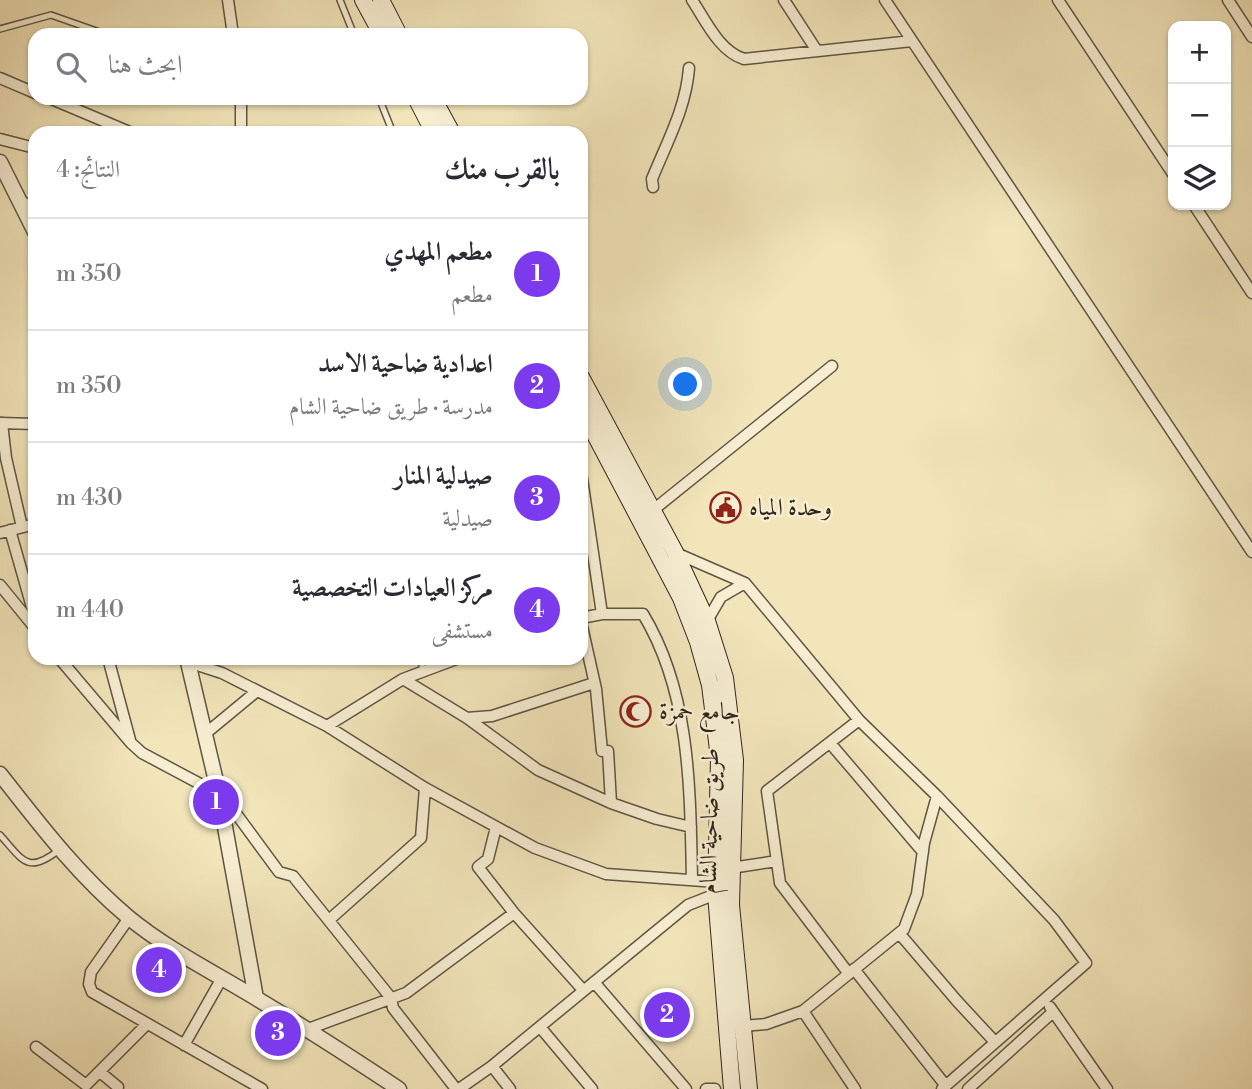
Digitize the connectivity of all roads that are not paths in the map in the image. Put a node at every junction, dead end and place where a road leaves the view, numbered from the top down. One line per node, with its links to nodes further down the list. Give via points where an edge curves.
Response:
1 (228, 0): 11 (street)
2 (340, 0): 12 (lane)
3 (363, 0): 13 (main road)
4 (381, 0): 14 (main road)
5 (692, 0): 18 (street, via 733,55 744,59)
6 (784, 0): 18 (street)
7 (885, 0): 17 (street)
8 (1058, 0): 35 (street)
9 (1228, 0): 16 (street)
10 (88, 28): 15 (lane, via 51,15)
11 (232, 28)
12 (351, 28)
13 (378, 28)
14 (395, 28)
15 (0, 29)
16 (1252, 37)
17 (912, 41): 18 (street); 53 (street)
18 (817, 51)
19 (689, 68): 36 (street, via 676,126 652,179)
20 (0, 78): 21 (street)
21 (28, 90)
22 (66, 105): 27 (street)
23 (241, 105): 28 (street)
24 (382, 105): 29 (lane)
25 (420, 105): 30 (main road)
26 (437, 105): 31 (main road)
27 (115, 126)
28 (242, 126)
29 (390, 126)
30 (431, 126)
31 (448, 126)
32 (0, 139): 33 (street)
33 (28, 146)
34 (0, 162): 37 (street)
35 (1168, 166)
36 (653, 187)
37 (21, 202): 38 (street); 40 (street)
38 (28, 204)
39 (1197, 210): 41 (street)
40 (28, 217)
41 (1252, 293)
42 (832, 366): 47 (street)
43 (588, 390): 47 (main road, طريق ضاحية الشام)
44 (588, 421): 91 (main road, طريق ضاحية الشام, via 681,598 710,685 719,758)
45 (1, 423): 46 (street); 50 (street)
46 (28, 424)
47 (652, 511): 52 (main road, طريق ضاحية الشام)
48 (588, 519): 57 (street)
49 (28, 526): 50 (street)
50 (22, 527): 51 (street)
51 (5, 531): 56 (street)
52 (675, 552): 54 (street); 60 (main road, طريق ضاحية الشام)
53 (1252, 552)
54 (745, 583): 60 (street, via 721,597); 73 (street)
55 (0, 585): 59 (street)
56 (28, 598)
57 (602, 614): 58 (street); 84 (street, via 643,614 669,666 689,772)
58 (588, 618)
59 (28, 619)
60 (707, 621): 89 (main road, طريق ضاحية الشام, via 725,678 732,721)
61 (588, 654): 70 (street)
62 (65, 665): 76 (street)
63 (110, 665): 76 (street)
64 (189, 665): 75 (street)
65 (201, 665): 71 (street)
66 (422, 665): 68 (lane)
67 (439, 665): 68 (street)
68 (422, 671): 69 (street)
69 (403, 679): 72 (street); 74 (street)
70 (594, 683): 72 (street, via 492,716); 82 (street, via 602,751 608,751)
71 (257, 691): 74 (street); 75 (street)
72 (467, 718): 82 (street, via 538,770)
73 (859, 720): 77 (street); 81 (street)
74 (327, 726): 79 (street)
75 (205, 734): 80 (street)
76 (131, 743): 80 (street)
77 (830, 743): 87 (street); 88 (street, via 768,792)
78 (0, 774): 86 (street)
79 (425, 788): 83 (street); 94 (street, via 421,838)
80 (219, 794): 94 (street, via 279,872 293,876); 100 (street)
81 (937, 796): 87 (street); 102 (street, via 1054,920 1086,963)
82 (611, 803): 84 (street)
83 (496, 827): 90 (street, via 535,848 606,874); 92 (street, via 488,859 478,867)
84 (691, 827): 90 (street)
85 (0, 835): 86 (lane, via 29,863 44,861)
86 (59, 850): 93 (street)
87 (923, 852): 95 (street, via 917,894)
88 (777, 861): 89 (street); 96 (street, via 780,883)
89 (731, 867): 106 (main road, طريق ضاحية الشام)
90 (692, 880): 91 (street)
91 (717, 888): 98 (street, via 688,905); 124 (main road, طريق ضاحية الشام)
92 (514, 913): 99 (street); 101 (street, via 406,993)
93 (129, 918): 97 (street); 105 (street, via 91,972 89,984 92,992)
94 (329, 920): 101 (street)
95 (900, 933): 96 (street); 109 (street)
96 (852, 972): 103 (street); 115 (street)
97 (222, 978): 100 (street); 110 (street)
98 (594, 982): 99 (street); 121 (street)
99 (583, 990): 107 (street)
100 (256, 998): 108 (street)
101 (391, 998): 108 (street); 118 (street, via 393,1008)
102 (1044, 999): 104 (street); 109 (street)
103 (803, 1011): 106 (street, via 766,1024); 126 (street)
104 (1053, 1012): 127 (street); 128 (street)
105 (146, 1024): 110 (street); 113 (street)
106 (742, 1026): 125 (main road, طريق ضاحية الشام)
107 (540, 1027): 112 (street); 120 (street)
108 (308, 1029): 117 (street)
109 (995, 1042): 115 (street)
110 (184, 1045): 116 (street)
111 (36, 1047): 113 (street, via 86,1085)
112 (492, 1066): 118 (street); 119 (street)
113 (100, 1072): 114 (street)
114 (118, 1087)
115 (944, 1087)
116 (262, 1089)
117 (398, 1089)
118 (458, 1089)
119 (510, 1089)
120 (592, 1089)
121 (686, 1089)
122 (706, 1089): 123 (street)
123 (715, 1089)
124 (732, 1089)
125 (749, 1089)
126 (855, 1089)
127 (968, 1089)
128 (1107, 1089)

